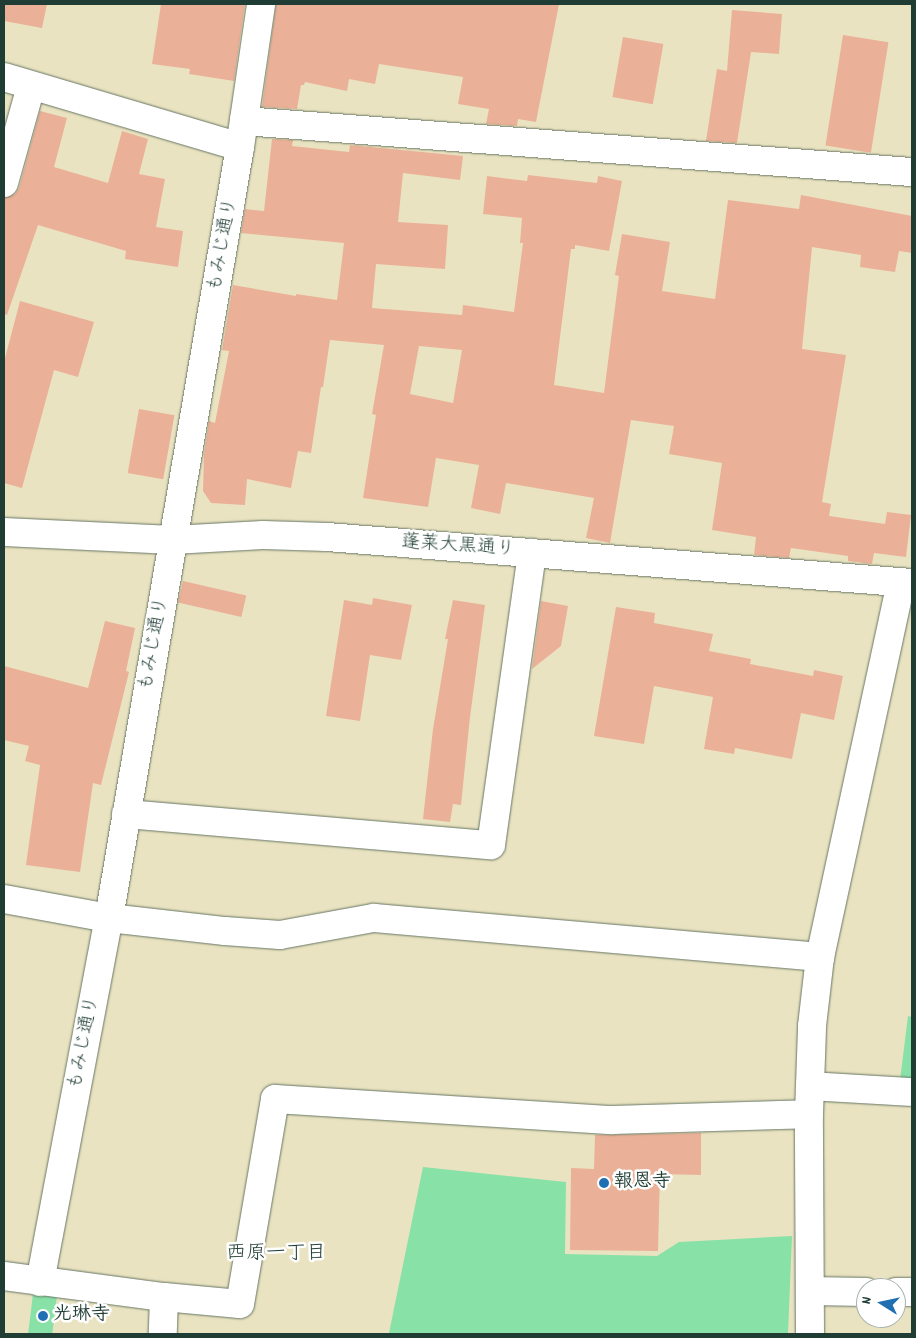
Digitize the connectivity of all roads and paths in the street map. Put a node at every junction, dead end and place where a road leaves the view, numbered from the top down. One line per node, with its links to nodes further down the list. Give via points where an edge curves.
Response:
1 (261, 4): 4 (street, もみじ通り)
2 (4, 77): 3 (street)
3 (31, 86): 5 (street); 7 (street)
4 (244, 120): 5 (street, もみじ通り); 6 (street)
5 (240, 147): 9 (street, もみじ通り)
6 (912, 172)
7 (4, 183)
8 (4, 532): 9 (street, 蓬莱大黒通り)
9 (173, 540): 10 (street, 蓬莱大黒通り, via 288,536); 12 (street, もみじ通り)
10 (532, 553): 11 (street, 蓬莱大黒通り); 12 (street, via 491,845)
11 (907, 583): 15 (street)
12 (126, 814): 14 (street, もみじ通り)
13 (4, 899): 14 (street)
14 (109, 918): 15 (street, via 280,935 374,918); 20 (street, もみじ通り)
15 (820, 957): 16 (street, via 812,1026)
16 (810, 1086): 17 (street); 18 (street)
17 (912, 1092)
18 (809, 1114): 21 (street); 23 (street, via 612,1120 275,1099 240,1304)
19 (4, 1276): 20 (street)
20 (40, 1282): 23 (street)
21 (810, 1291): 22 (street); 25 (street)
22 (856, 1292)
23 (164, 1297): 24 (street)
24 (163, 1334)
25 (810, 1334)

